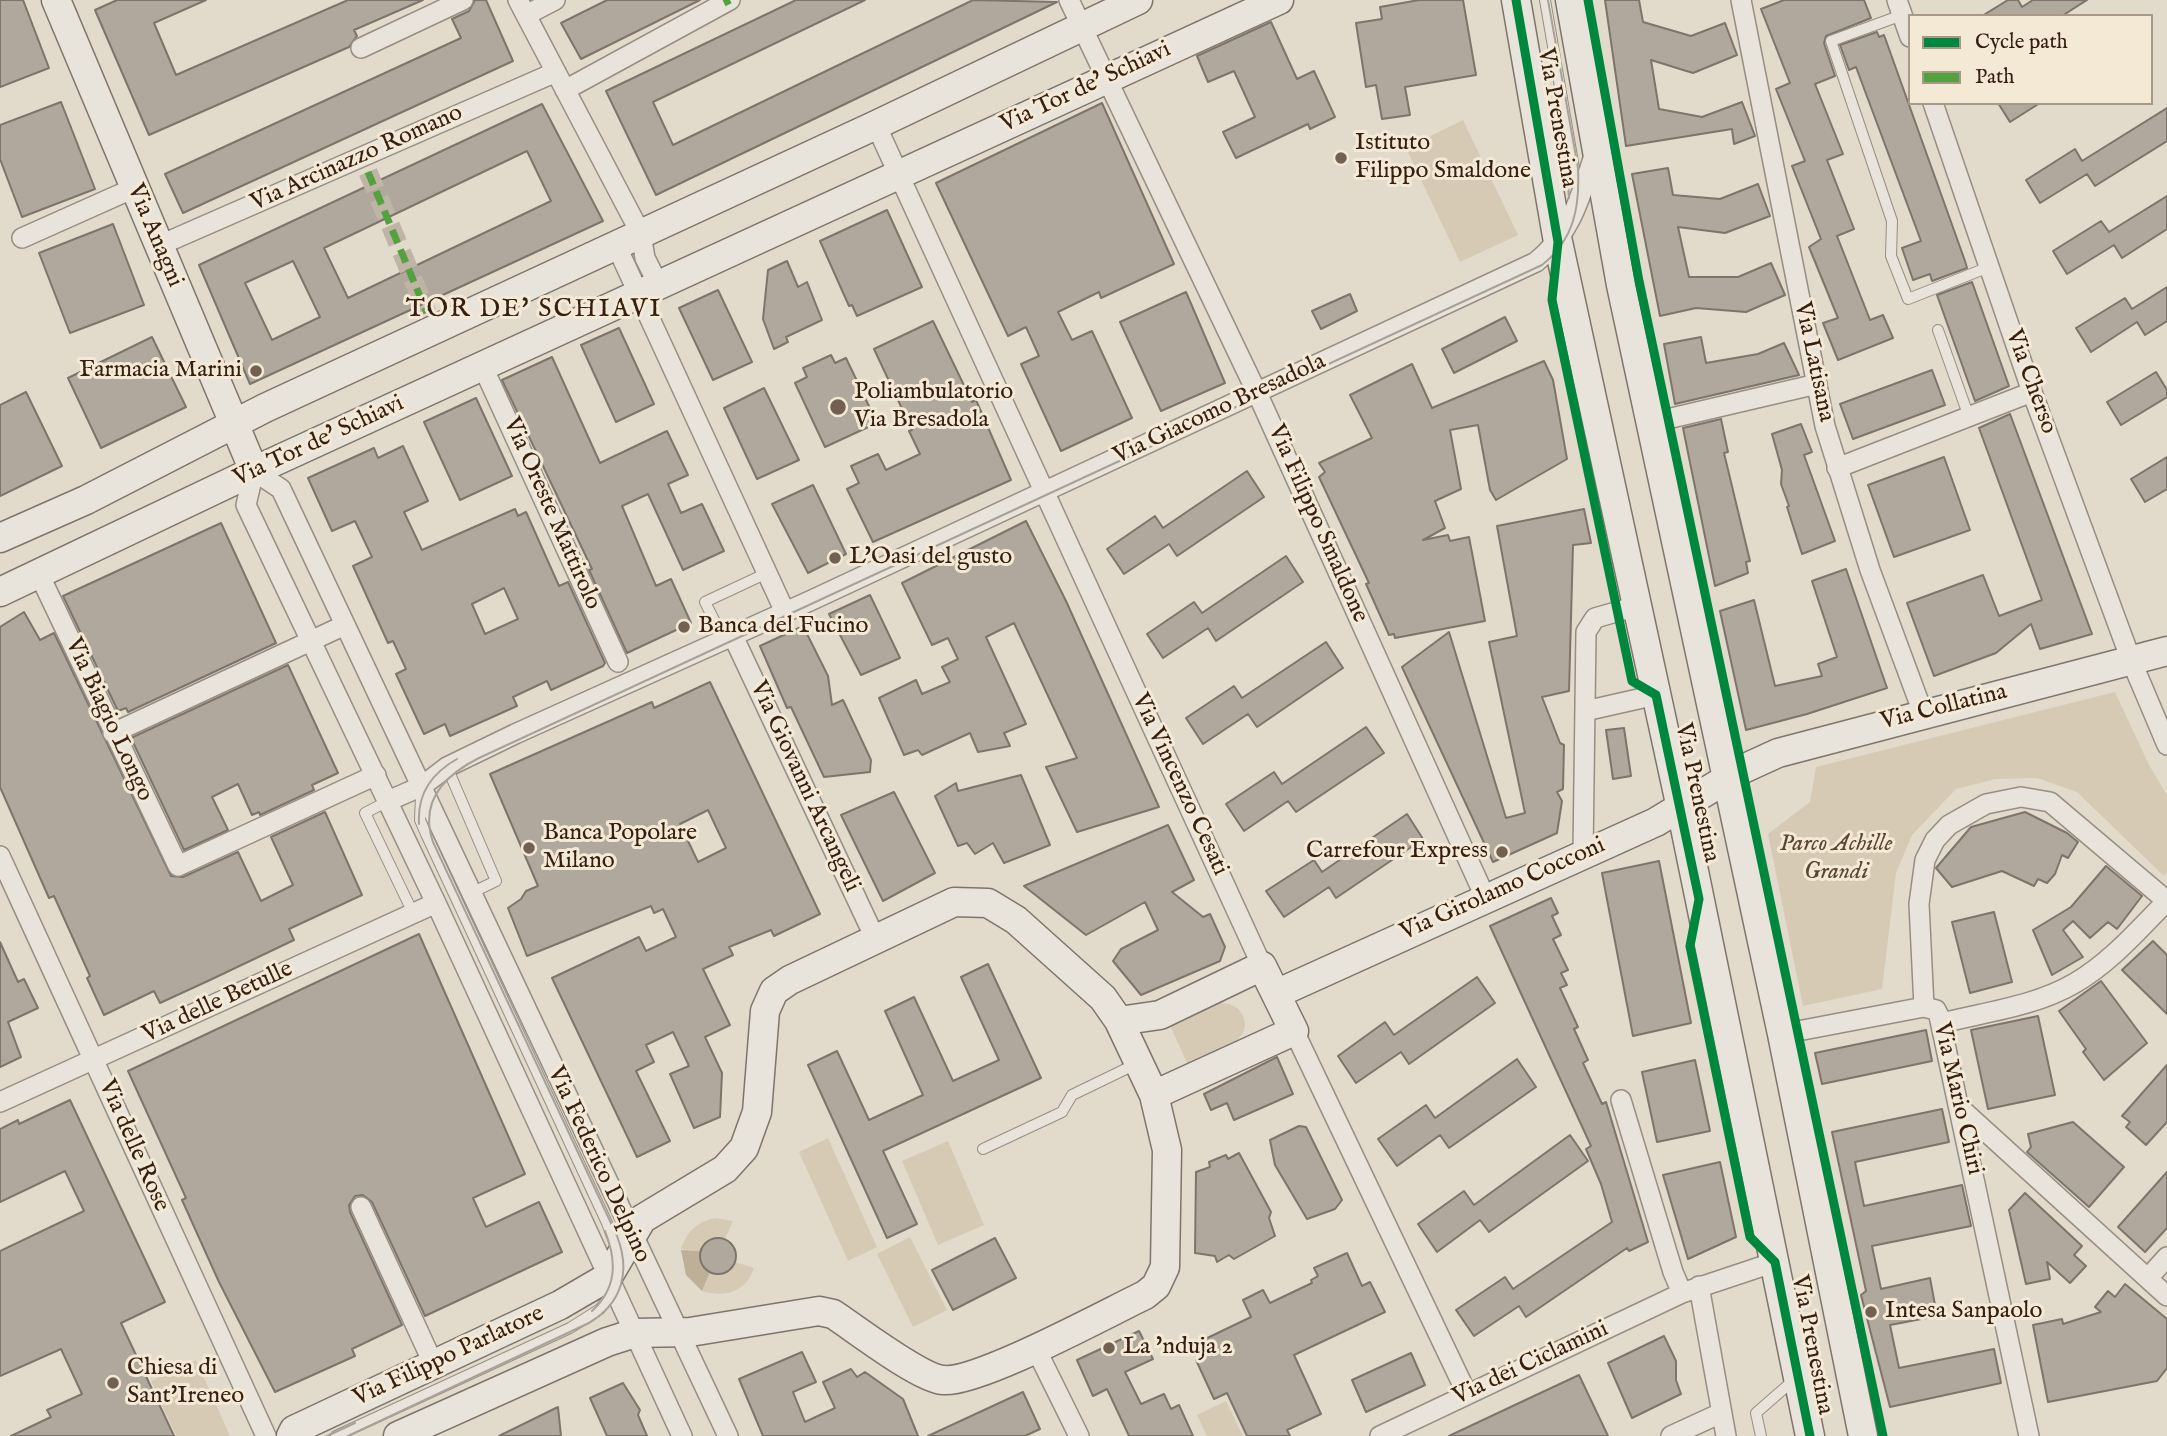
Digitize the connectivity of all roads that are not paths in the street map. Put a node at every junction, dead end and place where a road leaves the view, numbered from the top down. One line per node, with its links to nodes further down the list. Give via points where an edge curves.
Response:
1 (56, 0): 23 (main road, Via Anagni)
2 (464, 0): 16 (street)
3 (555, 0): 12 (street)
4 (1069, 0): 14 (street, Via Filippo Smaldone)
5 (1138, 0): 14 (main road)
6 (1516, 0): 27 (main road, Via Prenestina)
7 (1545, 0): 24 (lane)
8 (1570, 0): 21 (main road, Via Prenestina)
9 (1741, 0): 33 (street, Via Latisana)
10 (1274, 1): 17 (main road, Via Tor de' Schiavi)
11 (727, 2): 18 (street, Via Arcinazzo Romano)
12 (522, 8): 18 (street)
13 (1900, 8): 15 (street); 29 (lane, via 1831,41 1892,221 1891,256 1908,299)
14 (1082, 27): 17 (street, Via Filippo Smaldone); 20 (main road)
15 (1908, 31)
16 (361, 48)
17 (1106, 78): 22 (main road, Via Tor de' Schiavi); 35 (street, Via Filippo Smaldone)
18 (561, 81): 26 (street); 28 (street, Via Arcinazzo Romano)
19 (1934, 105): 29 (street, Via Cherso)
20 (876, 125): 22 (street); 26 (main road)
21 (1596, 150): 24 (street, Via Giacomo Bresadola); 37 (main road, Via Prenestina)
22 (898, 174): 30 (main road, Via Tor de' Schiavi); 41 (street, Via Vincenzo Cesati)
23 (134, 188): 25 (street); 28 (main road, Via Anagni)
24 (1581, 193): 27 (street, Via Giacomo Bresadola)
25 (22, 238)
26 (628, 240): 30 (street); 30 (street, via 645,258); 38 (main road)
27 (1558, 242): 35 (street, Via Giacomo Bresadola, via 1536,262); 46 (main road, Via Prenestina)
28 (158, 246): 38 (main road, Via Anagni)
29 (1989, 267): 34 (street, Via Cherso)
30 (649, 291): 32 (main road, Via Tor de' Schiavi); 43 (street)
31 (1938, 330): 36 (lane)
32 (483, 367): 40 (main road, Via Tor de' Schiavi); 53 (street, Via Oreste Mattirolo)
33 (1817, 384): 37 (street); 39 (street, Via Latisana)
34 (2032, 392): 36 (street); 52 (street, Via Cherso)
35 (1257, 393): 41 (street, Via Giacomo Bresadola); 67 (street, Via Filippo Smaldone)
36 (1969, 417): 39 (street)
37 (1650, 423): 61 (main road, Via Prenestina)
38 (234, 424): 40 (main road, Via Anagni); 42 (main road, via 86,500)
39 (1837, 468): 56 (street, Via Latisana)
40 (254, 471): 44 (main road, Via Tor de' Schiavi); 48 (street, via 281,489); 50 (street, via 246,505)
41 (1044, 491): 47 (street, Via Giacomo Bresadola); 72 (street, Via Vincenzo Cesati)
42 (0, 538)
43 (767, 573): 47 (street); 49 (lane, via 705,602)
44 (39, 574): 45 (main road, Via Tor de' Schiavi); 57 (street, Via Biagio Longo)
45 (0, 592)
46 (1637, 606): 54 (main road, Via Prenestina); 55 (street, via 1599,616 1588,627)
47 (785, 612): 49 (street, Via Giacomo Bresadola)
48 (345, 625): 50 (street); 62 (street)
49 (729, 638): 59 (street); 71 (street, Via Giovanni Arcangeli)
50 (310, 642): 57 (street); 60 (street)
51 (2167, 651): 52 (main road, Via Collatina)
52 (2131, 660): 56 (main road, Via Collatina); 58 (street, Via Cherso)
53 (618, 662)
54 (1656, 695): 55 (street); 64 (main road, Via Prenestina)
55 (1584, 711): 65 (street)
56 (1923, 713): 61 (main road, Via Collatina, via 1796,747)
57 (113, 733): 60 (street, Via Biagio Longo, via 178,866)
58 (2167, 745)
59 (447, 767): 62 (street); 68 (lane, via 496,881)
60 (376, 775): 63 (street)
61 (1727, 779): 64 (main road, Via Girolamo Cocconi); 78 (main road, Via Prenestina)
62 (422, 786): 63 (street); 68 (street)
63 (388, 801): 68 (street); 70 (lane, via 365,813)
64 (1681, 808): 65 (main road, Via Girolamo Cocconi); 88 (main road, Via Prenestina)
65 (1583, 853): 67 (main road, Via Girolamo Cocconi)
66 (0, 856): 79 (street, Via delle Rose)
67 (1485, 897): 73 (main road, Via Girolamo Cocconi)
68 (453, 898): 70 (street, Via delle Betulle); 89 (street, Via Federico Delpino); 89 (street, Via Federico Delpino)
69 (2167, 901): 74 (street, Via Mario Chiri, via 2050,802 2021,797 1986,804 1949,825 1925,860 1919,904); 76 (street, via 2111,958 2074,984 2020,1005)
70 (413, 914): 79 (street, Via delle Betulle)
71 (876, 938): 75 (main road, Via Filippo Parlatore, via 954,902 988,903 1016,920 1091,985); 89 (main road, Via Filippo Parlatore, via 774,991 763,1022 753,1128 736,1159 652,1212 636,1227)
72 (1262, 966): 73 (main road, Via Vincenzo Cesati); 75 (main road, via 1160,1015)
73 (1276, 994): 77 (main road, Via Vincenzo Cesati)
74 (1924, 1007): 76 (street, Via Mario Chiri, via 1936,1010); 78 (street)
75 (1119, 1021): 80 (main road, Via Filippo Parlatore)
76 (1942, 1023): 84 (street, Via Mario Chiri)
77 (1294, 1031): 81 (main road); 98 (street, Via Vincenzo Cesati)
78 (1782, 1034): 112 (main road, Via Prenestina)
79 (94, 1060): 83 (street, Via delle Betulle); 100 (street, Via delle Rose)
80 (1139, 1062): 81 (main road, Via Filippo Parlatore); 85 (lane, via 1072,1095 1062,1112)
81 (1154, 1095): 95 (main road, Via Filippo Parlatore, via 1167,1150 1163,1273 1144,1295)
82 (1621, 1100): 91 (street, via 1673,1272)
83 (0, 1102)
84 (1960, 1108): 90 (street); 113 (street, Via Mario Chiri)
85 (983, 1149)
86 (361, 1206): 96 (street)
87 (2167, 1256): 90 (street)
88 (1775, 1262): 91 (street, Via dei Ciclamini); 97 (main road, Via Prenestina)
89 (619, 1265): 93 (street, Via Federico Delpino); 94 (street, Via Federico Delpino); 96 (main road, Via Filippo Parlatore, via 559,1305); 102 (lane, via 600,1310)
90 (2148, 1278): 92 (street)
91 (1691, 1289): 98 (street, Via dei Ciclamini); 99 (street)
92 (2167, 1296)
93 (635, 1333): 94 (main road, Via Filippo Parlatore); 103 (main road, Via Filippo Parlatore); 104 (street, Via Federico Delpino)
94 (678, 1334): 95 (main road, Via Filippo Parlatore, via 819,1311 833,1314 925,1374 943,1380 974,1375); 105 (street, Via Federico Delpino)
95 (1035, 1347): 106 (street)
96 (433, 1363): 101 (main road, Via Filippo Parlatore, via 294,1430)
97 (1798, 1376): 110 (lane, via 1756,1413); 111 (main road, Via Prenestina)
98 (1467, 1394): 107 (street, Via dei Ciclamini)
99 (1721, 1413): 108 (street); 109 (street)
100 (266, 1436)
101 (291, 1436)
102 (336, 1436)
103 (398, 1436)
104 (682, 1436)
105 (728, 1436)
106 (1079, 1436)
107 (1380, 1436)
108 (1671, 1436)
109 (1726, 1436)
110 (1761, 1436)
111 (1810, 1436)
112 (1863, 1436)
113 (2029, 1436)

